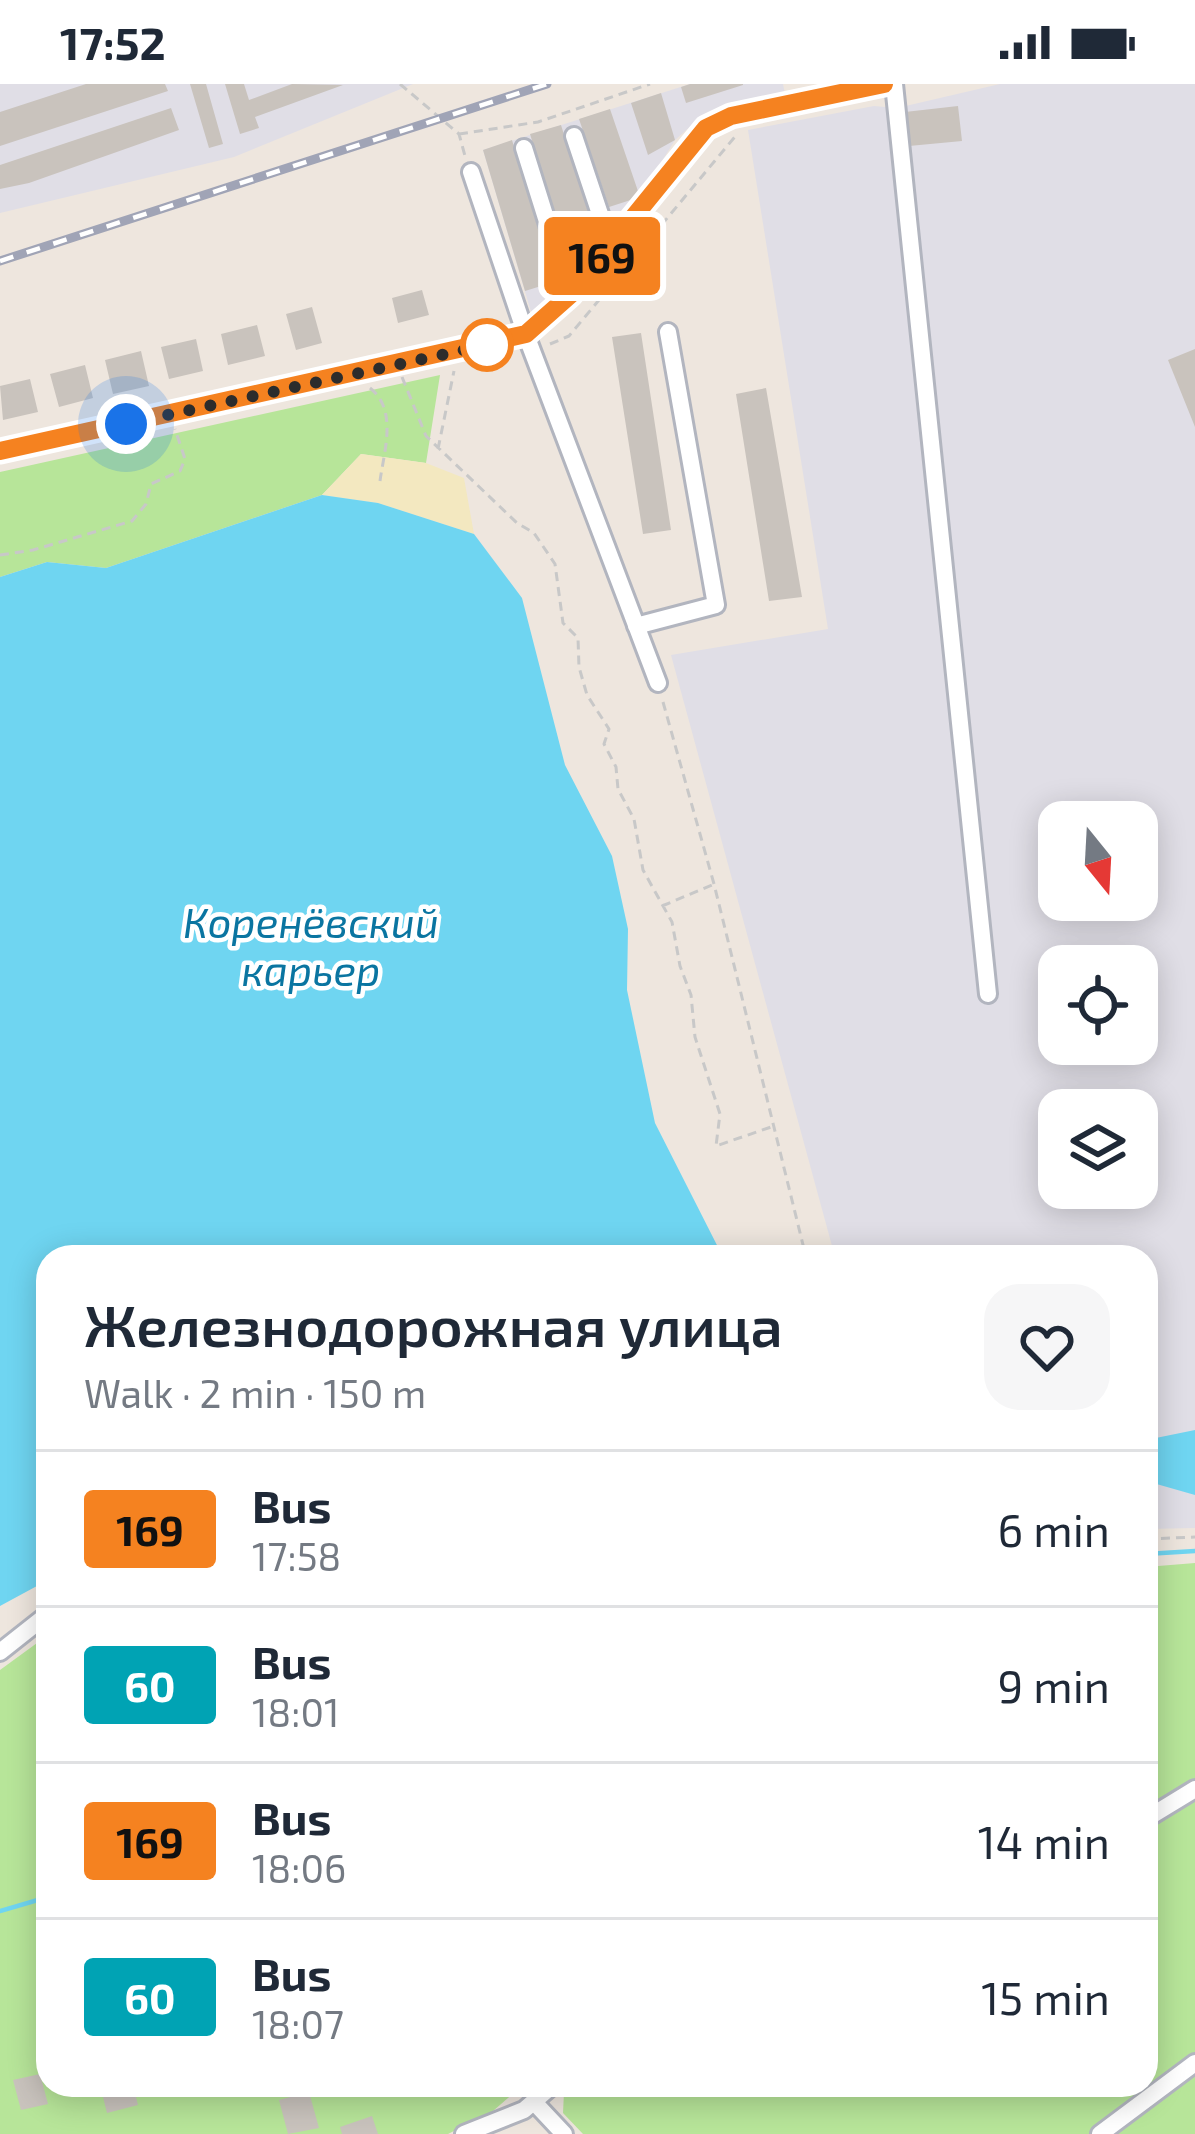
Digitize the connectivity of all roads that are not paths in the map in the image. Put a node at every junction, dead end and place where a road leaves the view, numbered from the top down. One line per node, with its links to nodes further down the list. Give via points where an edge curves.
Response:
1 (837, 84): 4 (street)
2 (884, 84): 4 (street)
3 (894, 84): 15 (street)
4 (799, 100): 8 (street, via 706,128)
5 (574, 136): 8 (street)
6 (524, 148): 9 (street)
7 (471, 172): 11 (street)
8 (611, 247): 9 (street)
9 (570, 295): 11 (street)
10 (668, 332): 13 (street, via 716,605)
11 (529, 343): 12 (street); 13 (street)
12 (0, 451)
13 (636, 626): 14 (street)
14 (658, 683)
15 (988, 994)
16 (36, 1624): 17 (street)
17 (0, 1652)
18 (1195, 1789): 19 (street)
19 (1158, 1812)
20 (1195, 2063): 21 (street)
21 (1158, 2091)
22 (540, 2097): 24 (street)
23 (1150, 2097): 27 (street)
24 (534, 2102): 25 (street); 26 (street)
25 (464, 2134)
26 (564, 2134)
27 (1100, 2134)

